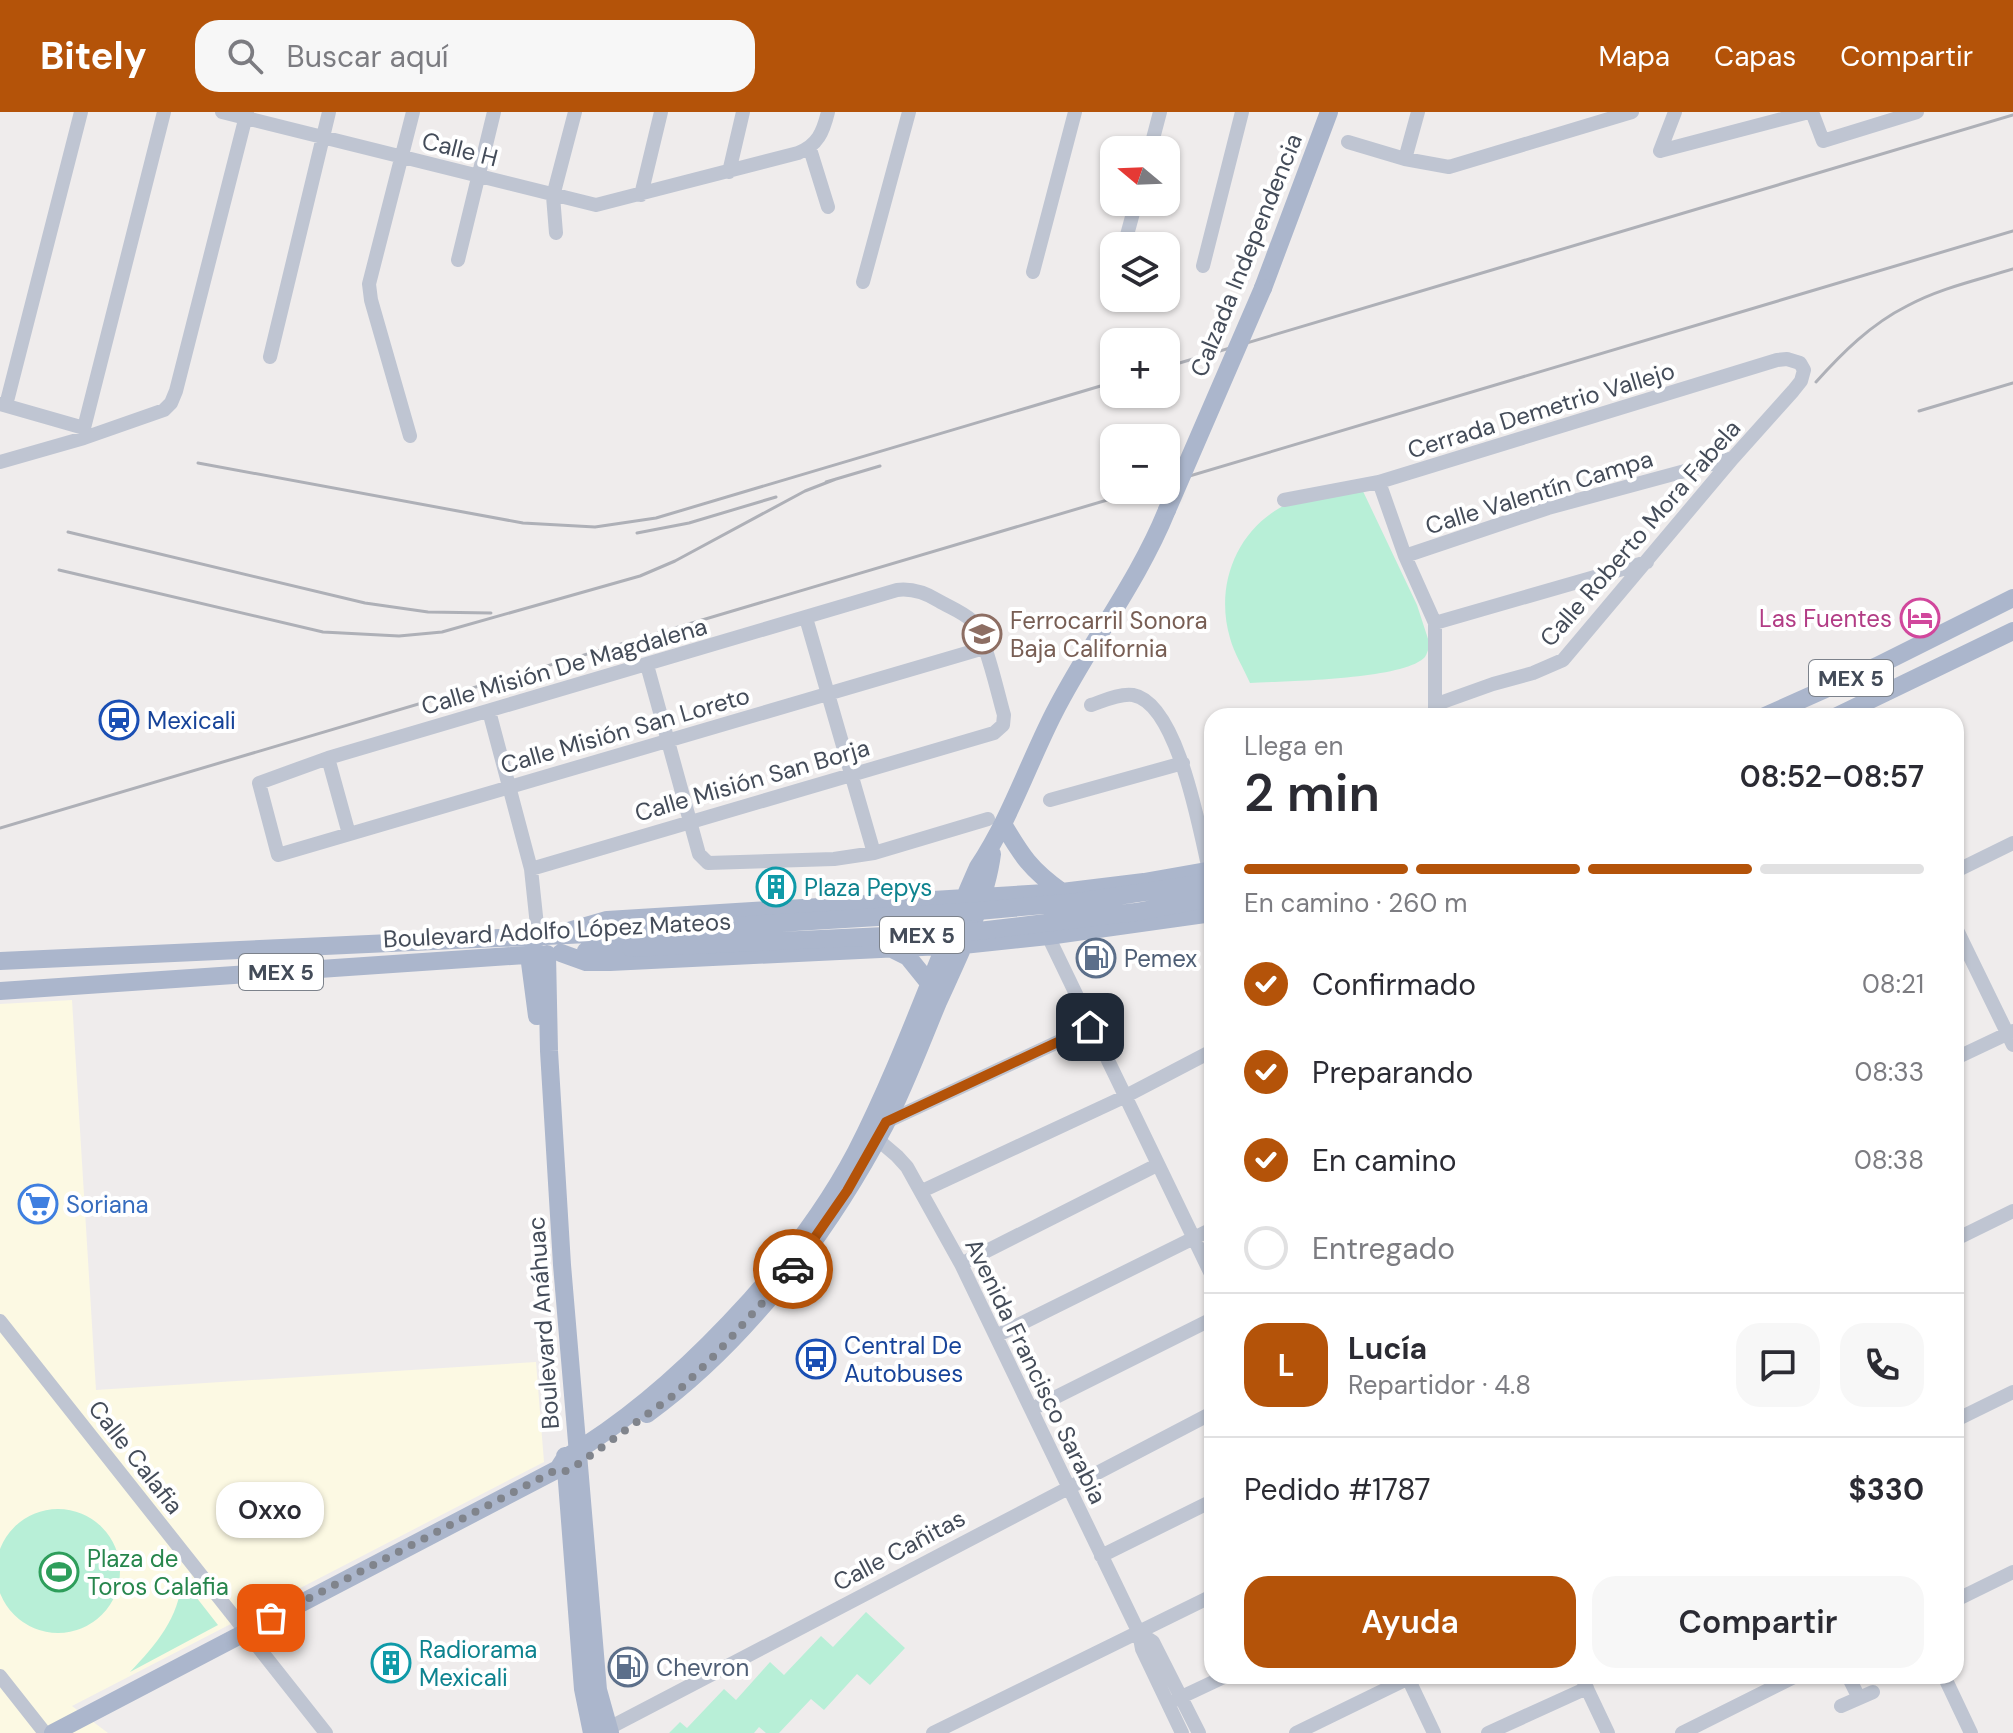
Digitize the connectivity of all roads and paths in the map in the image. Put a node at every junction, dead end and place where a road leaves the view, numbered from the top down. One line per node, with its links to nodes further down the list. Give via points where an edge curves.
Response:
1 (81, 112): 40 (street)
2 (164, 112): 41 (street)
3 (222, 112): 21 (street, Calle H)
4 (329, 112): 23 (street)
5 (413, 112): 26 (street)
6 (494, 112): 29 (street)
7 (575, 112): 31 (street)
8 (661, 112): 30 (street)
9 (743, 112): 28 (street)
10 (828, 112): 25 (street)
11 (909, 112): 37 (street)
12 (1075, 112): 36 (street)
13 (1160, 112): 22 (street)
14 (1242, 112): 35 (street)
15 (1329, 112): 70 (main road, Calzada Independencia, bridge, via 1263,288 1154,542)
16 (1418, 112): 27 (street)
17 (1632, 112): 27 (street, via 1449,167)
18 (1675, 112): 19 (street, via 1660,151)
19 (1811, 112): 20 (street, via 1823,141)
20 (1917, 112)
21 (246, 115): 23 (street, Calle H); 41 (street, via 171,403 164,410)
22 (1154, 136)
23 (323, 137): 26 (street, Calle H); 38 (street)
24 (1348, 142): 27 (street)
25 (810, 149): 28 (street, Calle H); 32 (street)
26 (401, 157): 29 (street, Calle H); 42 (street, via 369,291)
27 (1405, 159)
28 (729, 172): 30 (street, Calle H)
29 (478, 176): 31 (street, Calle H); 34 (street)
30 (641, 195): 31 (street, Calle H, via 596,205)
31 (553, 196): 33 (street)
32 (828, 207)
33 (556, 233)
34 (458, 260)
35 (1203, 266)
36 (1033, 272)
37 (863, 282)
38 (270, 357)
39 (1804, 370): 43 (street, Calle Roberto Mora Fabela, via 1782,405); 45 (street, Cerrada Demetrio Vallejo, via 1793,360 1777,360)
40 (3, 404): 41 (street)
41 (84, 433): 44 (street)
42 (410, 436)
43 (1733, 458): 47 (street, Calle Valentín Campa, via 1548,508); 48 (street, Calle Roberto Mora Fabela)
44 (0, 462)
45 (1379, 482): 46 (street, Cerrada Demetrio Vallejo); 47 (street)
46 (1284, 500)
47 (1405, 556): 51 (street)
48 (1647, 562): 51 (street); 58 (street, Calle Roberto Mora Fabela, via 1563,660)
49 (2013, 598): 59 (main road, MEX 5)
50 (806, 618): 53 (street, Calle Misión De Magdalena, via 906,589 928,594 973,622); 54 (street, Calle Misión De Magdalena); 55 (street)
51 (1435, 623): 57 (street)
52 (2013, 631): 60 (main road, MEX 5)
53 (984, 648): 55 (street, Calle Misión San Loreto); 62 (street, Calle Misión De Magdalena, via 1004,715 1000,729)
54 (647, 665): 61 (street, Calle Misión De Magdalena); 63 (street)
55 (827, 694): 63 (street, Calle Misión San Loreto); 66 (street)
56 (1091, 705): 65 (street, via 1122,695 1146,701 1171,733)
57 (1436, 708)
58 (1440, 708)
59 (1783, 708)
60 (1859, 708)
61 (489, 711): 64 (street, Calle Misión De Magdalena); 67 (street)
62 (986, 736): 66 (street, Calle Misión San Borja)
63 (669, 741): 67 (street, Calle Misión San Loreto); 69 (street)
64 (328, 758): 71 (street); 76 (street, Calle Misión De Magdalena, via 260,782)
65 (1183, 763): 68 (street); 74 (street)
66 (849, 774): 69 (street, Calle Misión San Borja); 75 (street)
67 (509, 788): 71 (street, Calle Misión San Loreto); 79 (street)
68 (1050, 800)
69 (691, 821): 75 (street, via 699,854 712,864); 79 (street, Calle Misión San Borja)
70 (996, 821): 73 (main road, Calzada Independencia); 75 (street); 82 (main road, via 1037,875)
71 (349, 834): 76 (street, Calle Misión San Loreto)
72 (2013, 843): 78 (street)
73 (993, 845): 77 (main road, Calzada Independencia); 83 (main road, Calzada Independencia, via 990,870)
74 (1204, 846)
75 (874, 853)
76 (278, 855)
77 (978, 867): 83 (main road, Calzada Independencia); 85 (main road)
78 (1964, 867)
79 (531, 869): 92 (street)
80 (1204, 875): 82 (main road)
81 (1204, 875): 88 (main road, Boulevard Adolfo López Mateos / MEX 5, bridge, via 1077,902)
82 (1062, 892): 83 (main road)
83 (972, 898): 85 (main road); 91 (main road, Calzada Independencia); 93 (main road, Calzada Independencia)
84 (1204, 899): 88 (main road, Boulevard Adolfo López Mateos / MEX 5, bridge, via 970,932)
85 (930, 902): 92 (main road, via 607,920)
86 (1204, 914): 87 (main road)
87 (1048, 936): 89 (main road); 98 (street)
88 (631, 940): 92 (main road, Boulevard Adolfo López Mateos / MEX 5)
89 (985, 943): 91 (main road); 96 (main road)
90 (1964, 944): 99 (street)
91 (963, 945): 93 (main road); 96 (main road, Calzada Independencia)
92 (546, 946): 94 (main road, via 586,962); 95 (main road, Boulevard Adolfo López Mateos / MEX 5); 97 (main road, Boulevard Adolfo López Mateos / MEX 5); 120 (main road, Boulevard Anáhuac)
93 (944, 946): 94 (main road); 96 (main road, Calzada Independencia)
94 (890, 948): 96 (main road)
95 (0, 961)
96 (938, 982): 103 (main road, Calzada Independencia); 120 (main road, Calzada Independencia, via 854,1155 788,1254 723,1330 655,1394)
97 (0, 991)
98 (1090, 1027): 102 (street); 103 (street)
99 (2011, 1037): 101 (street)
100 (1204, 1055): 102 (street)
101 (1964, 1055)
102 (1124, 1097): 105 (street); 106 (street)
103 (886, 1122): 104 (main road, Calzada Independencia)
104 (877, 1139): 106 (street, Avenida Francisco Sarabia); 120 (main road, Calzada Independencia, via 783,1282 674,1395)
105 (1157, 1165): 110 (street); 112 (street)
106 (922, 1191): 112 (street, Avenida Francisco Sarabia)
107 (2013, 1211): 109 (street)
108 (1204, 1233): 110 (street)
109 (1964, 1235)
110 (1194, 1237): 111 (street); 115 (street)
111 (1204, 1259)
112 (961, 1264): 115 (street, Avenida Francisco Sarabia)
113 (0, 1321): 127 (street, Calle Calafia)
114 (1204, 1323): 117 (street)
115 (996, 1336): 117 (street, Avenida Francisco Sarabia)
116 (2013, 1392): 118 (street)
117 (1032, 1409): 121 (street, Avenida Francisco Sarabia)
118 (1964, 1416)
119 (1204, 1417): 121 (street, Calle Cañitas)
120 (569, 1462): 127 (main road, Calzada Independencia); 141 (main road, Boulevard Anáhuac, via 583,1689)
121 (1068, 1487): 123 (street, Avenida Francisco Sarabia); 141 (street, Calle Cañitas)
122 (1204, 1505): 123 (street)
123 (1101, 1556): 128 (street, Avenida Francisco Sarabia)
124 (2013, 1572): 125 (street)
125 (1964, 1596)
126 (1204, 1600): 128 (street)
127 (246, 1632): 143 (main road, Calzada Independencia); 144 (street, Calle Calafia)
128 (1139, 1633): 138 (street, Avenida Francisco Sarabia, via 1142,1649); 140 (street)
129 (0, 1676): 142 (street)
130 (1209, 1684): 138 (street)
131 (1395, 1684): 148 (street)
132 (1412, 1684): 149 (street)
133 (1580, 1684): 150 (street)
134 (1585, 1684): 151 (street)
135 (1780, 1684): 152 (street)
136 (1856, 1684): 139 (street, via 1866,1695)
137 (1948, 1684): 153 (street)
138 (1174, 1700): 146 (street, Avenida Francisco Sarabia); 147 (street, Avenida Francisco Sarabia)
139 (1841, 1706)
140 (961, 1726): 145 (street)
141 (598, 1731)
142 (45, 1733)
143 (53, 1733)
144 (326, 1733)
145 (933, 1733)
146 (1182, 1733)
147 (1199, 1733)
148 (1296, 1733)
149 (1434, 1733)
150 (1488, 1733)
151 (1608, 1733)
152 (1682, 1733)
153 (1971, 1733)

